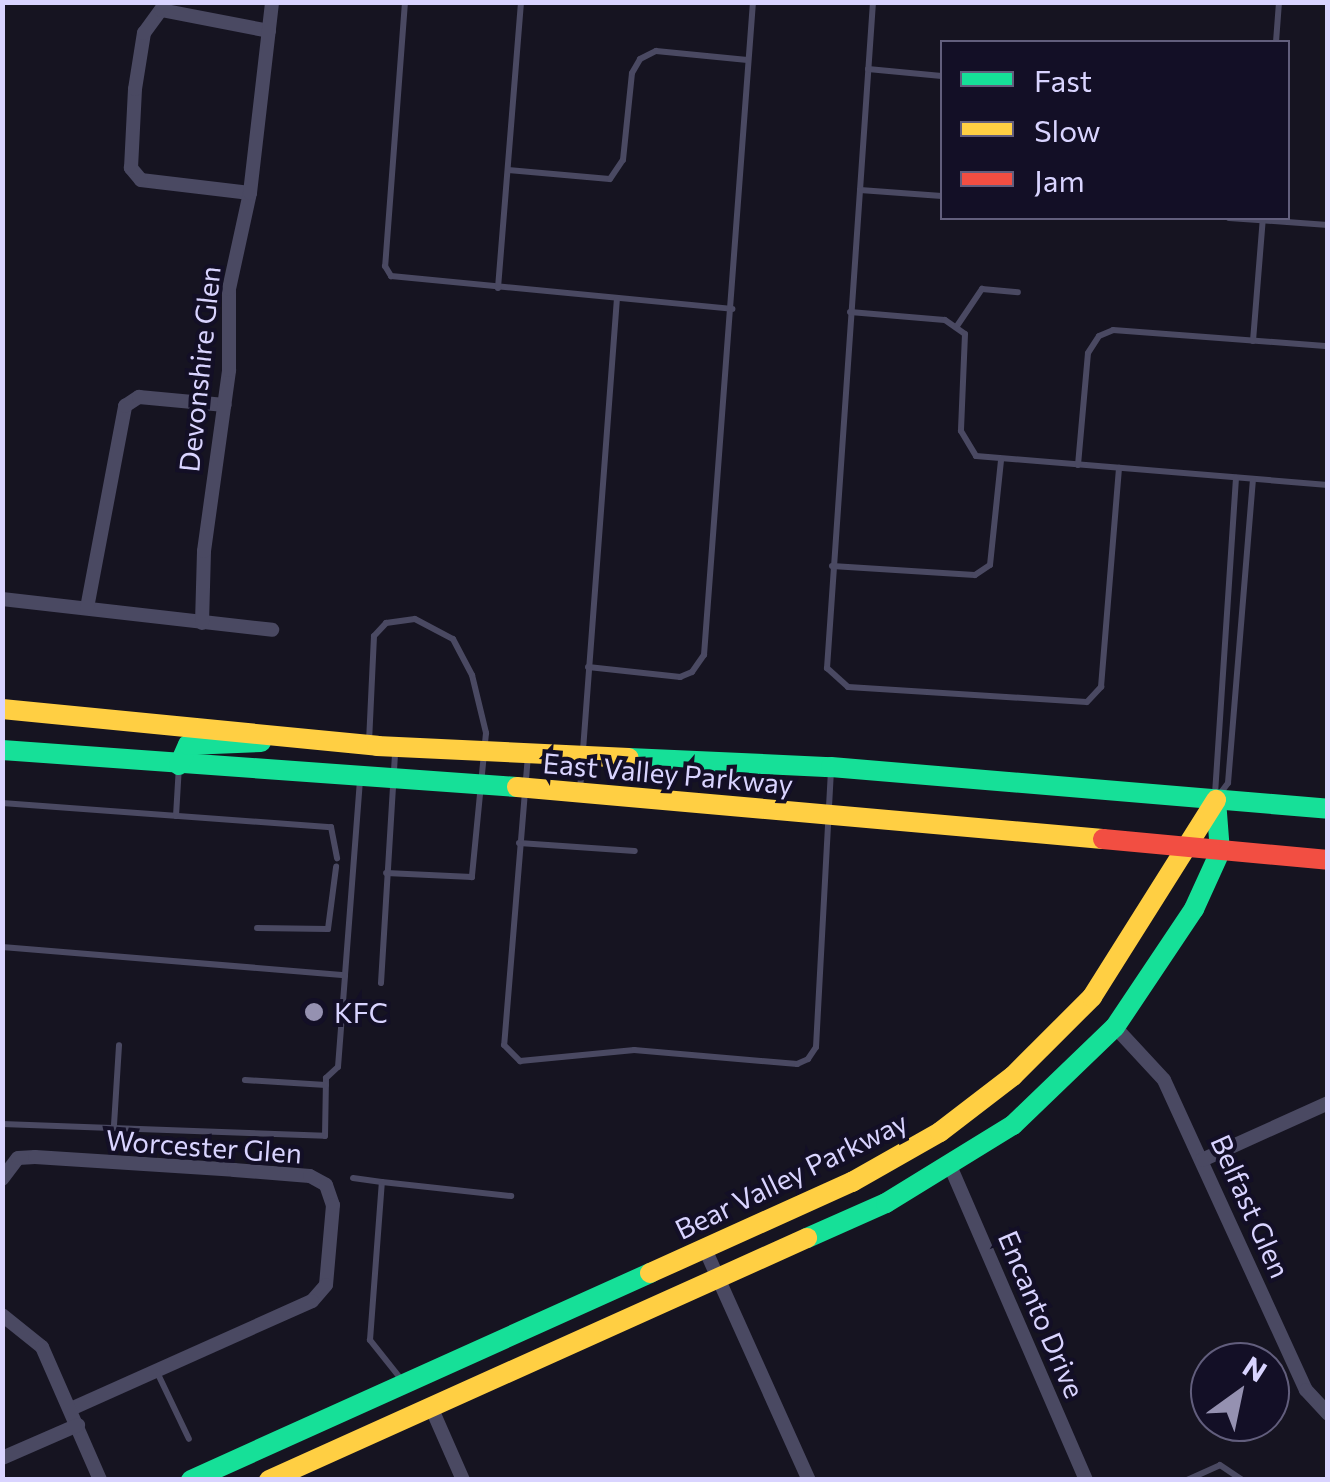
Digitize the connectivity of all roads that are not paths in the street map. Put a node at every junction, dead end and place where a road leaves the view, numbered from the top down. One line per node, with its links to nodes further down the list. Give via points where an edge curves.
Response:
1 (272, 2): 7 (street, Devonshire Glen)
2 (405, 2): 19 (lane, via 385,266 398,280)
3 (522, 2): 12 (lane)
4 (753, 2): 9 (lane)
5 (872, 2): 10 (lane)
6 (1279, 2): 8 (lane)
7 (269, 31): 14 (street, Devonshire Glen); 14 (street, via 161,10 144,33 135,89 131,168 141,180)
8 (1276, 40)
9 (748, 60): 12 (lane, via 656,52 640,58 632,73 623,160 610,179); 22 (lane)
10 (868, 69): 11 (lane); 13 (lane)
11 (940, 76)
12 (508, 170): 19 (lane)
13 (860, 190): 15 (lane); 23 (lane)
14 (250, 193): 27 (street, Devonshire Glen, via 229,289)
15 (940, 196)
16 (1263, 220): 25 (lane)
17 (1274, 220): 18 (lane)
18 (1328, 225)
19 (498, 288): 21 (lane)
20 (1018, 292): 24 (lane, via 982,289)
21 (617, 299): 22 (lane); 41 (lane)
22 (732, 310): 41 (lane, via 704,655 680,677)
23 (850, 312): 24 (lane); 34 (lane)
24 (957, 326): 28 (lane, via 965,334 961,431 967,449)
25 (1253, 341): 26 (lane); 29 (lane, via 1113,330 1099,336 1088,353)
26 (1328, 346)
27 (224, 405): 38 (street, via 139,397 125,406); 39 (street, Devonshire Glen, via 204,551)
28 (1001, 460): 29 (lane); 34 (lane, via 990,566 976,575)
29 (1078, 466): 30 (lane)
30 (1120, 468): 31 (lane); 34 (lane, via 1101,687 1087,702 838,683 827,668)
31 (1236, 478): 32 (lane); 35 (lane)
32 (1253, 480): 33 (lane); 36 (lane)
33 (1328, 485)
34 (832, 566)
35 (1226, 595): 36 (lane); 42 (lane)
36 (1242, 596): 43 (lane)
37 (2, 599): 38 (street)
38 (87, 608): 39 (street)
39 (202, 624): 40 (street)
40 (272, 630)
41 (588, 666): 51 (lane)
42 (1220, 684): 43 (lane); 59 (lane)
43 (1235, 685): 59 (lane, via 1228,783)
44 (2, 709): 45 (main road, East Valley Parkway)
45 (276, 735): 46 (main road, East Valley Parkway); 52 (main road, via 253,746 188,745)
46 (368, 744): 47 (main road, East Valley Parkway); 49 (lane, via 370,644 386,622 414,619 454,639 472,674)
47 (396, 747): 49 (main road, East Valley Parkway); 55 (lane)
48 (3, 751): 52 (main road, East Valley Parkway)
49 (485, 752): 50 (main road, East Valley Parkway); 56 (lane)
50 (528, 755): 51 (main road, East Valley Parkway); 57 (lane)
51 (582, 758): 53 (main road, East Valley Parkway); 58 (lane)
52 (179, 765): 54 (main road, East Valley Parkway); 62 (lane)
53 (831, 767): 59 (main road, East Valley Parkway); 63 (lane)
54 (360, 778): 55 (main road, East Valley Parkway); 72 (lane)
55 (393, 781): 56 (main road, East Valley Parkway); 69 (lane)
56 (481, 785): 57 (main road, East Valley Parkway); 69 (lane, via 472,877)
57 (525, 788): 58 (main road, East Valley Parkway); 64 (lane)
58 (580, 792): 63 (main road, East Valley Parkway)
59 (1216, 800): 61 (main road, East Valley Parkway); 65 (main road, Bear Valley Parkway); 67 (main road)
60 (2, 803): 62 (lane)
61 (1328, 810)
62 (176, 816): 70 (lane, via 332,826 336,863 328,930)
63 (828, 816): 64 (lane, via 816,1048 797,1064 634,1050 520,1061 504,1045); 65 (main road, East Valley Parkway)
64 (520, 843): 66 (lane)
65 (1186, 848): 67 (main road, East Valley Parkway); 87 (main road, Bear Valley Parkway, via 1092,997 1013,1076 883,1166)
66 (635, 851)
67 (1220, 852): 68 (main road, East Valley Parkway); 74 (main road, via 1194,908)
68 (1328, 860)
69 (386, 873): 73 (lane)
70 (257, 928)
71 (2, 947): 72 (lane)
72 (345, 975): 77 (lane, via 338,1067)
73 (381, 983)
74 (1115, 1028): 81 (street, Belfast Glen, via 1164,1080); 82 (main road, via 1013,1125)
75 (119, 1045): 80 (lane)
76 (245, 1080): 77 (lane)
77 (326, 1085): 80 (lane, via 326,1136)
78 (1327, 1104): 81 (street)
79 (2, 1124): 80 (lane, via 100,1132)
80 (114, 1125)
81 (1202, 1160): 94 (street, Belfast Glen, via 1306,1390)
82 (951, 1168): 88 (main road); 103 (street, Encanto Drive)
83 (354, 1178): 85 (lane)
84 (2, 1180): 90 (street, Worcester Glen, via 18,1158 36,1157 310,1176 326,1185 333,1205 326,1286 312,1301)
85 (382, 1182): 86 (lane); 91 (lane, via 370,1340)
86 (511, 1196)
87 (705, 1249): 88 (street); 91 (main road, Bear Valley Parkway)
88 (719, 1279): 92 (main road); 102 (street)
89 (2, 1315): 93 (street, via 42,1348)
90 (156, 1371): 93 (street, Worcester Glen); 96 (lane)
91 (405, 1384): 99 (main road, Bear Valley Parkway)
92 (432, 1407): 100 (main road); 101 (street)
93 (71, 1409): 95 (street)
94 (1328, 1414)
95 (78, 1425): 97 (street); 98 (street)
96 (190, 1438)
97 (2, 1458)
98 (100, 1480)
99 (191, 1480)
100 (269, 1480)
101 (463, 1480)
102 (810, 1480)
103 (1086, 1480)
104 (1187, 1480): 105 (lane, via 1220,1465)
105 (1242, 1480)

